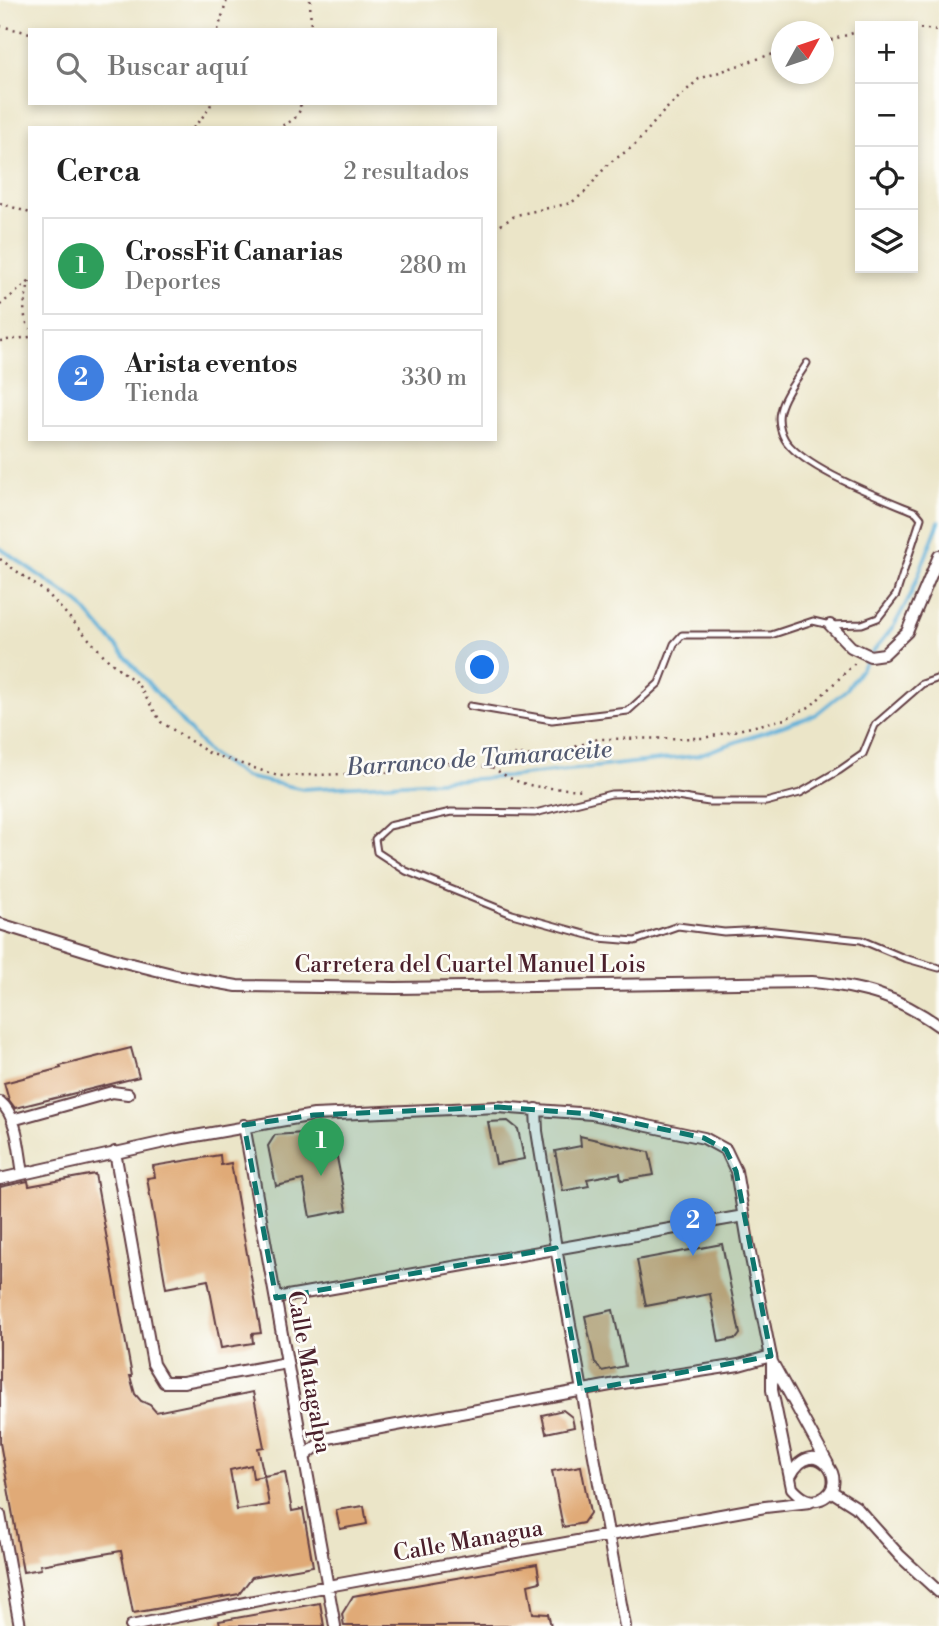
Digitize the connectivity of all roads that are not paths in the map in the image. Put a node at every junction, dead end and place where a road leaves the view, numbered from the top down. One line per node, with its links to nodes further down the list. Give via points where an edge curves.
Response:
1 (807, 363): 3 (lane, via 780,411 780,428 788,444 801,456 921,518 896,595 878,618 862,624)
2 (939, 556): 3 (street, via 907,632 884,654 870,656 851,647)
3 (830, 625): 5 (lane, via 813,621 771,635 682,635 659,683 628,711 552,720)
4 (939, 678): 7 (lane, via 922,684 875,725 863,754 800,793 766,802 611,794 535,813 451,812 389,826 375,839 377,852 406,871 512,915 599,938 635,941 678,926 724,932 765,930 861,940)
5 (470, 706)
6 (0, 924): 8 (street, Carretera del Cuartel Manuel Lois, via 120,961 237,986 812,982 853,986 884,996)
7 (939, 968)
8 (939, 1026)
9 (128, 1094): 12 (street, via 112,1092)
10 (0, 1102): 12 (street)
11 (536, 1109): 13 (street, via 314,1115); 17 (street, via 592,1114 704,1138 726,1150 736,1171); 18 (street)
12 (12, 1120): 15 (street)
13 (244, 1125): 14 (street); 19 (street, Calle Matagalpa)
14 (115, 1152): 15 (street); 21 (street, via 153,1364 164,1382)
15 (23, 1173): 16 (street)
16 (0, 1179)
17 (744, 1216): 18 (street); 20 (street)
18 (556, 1248): 19 (street); 22 (street)
19 (276, 1298): 21 (street, Calle Matagalpa)
20 (772, 1359): 22 (street); 24 (street); 25 (street, via 772,1390)
21 (287, 1363): 23 (street, Calle Matagalpa)
22 (581, 1391): 23 (street, via 325,1439); 29 (street)
23 (304, 1457): 30 (street, Calle Matagalpa)
24 (830, 1467): 25 (street, via 820,1459 807,1458); 26 (street, via 834,1478)
25 (791, 1475): 27 (street, via 792,1488 801,1498)
26 (831, 1491): 27 (street); 31 (street, via 856,1507)
27 (814, 1501): 29 (street, Calle Managua)
28 (0, 1515): 32 (street)
29 (609, 1536): 30 (street, Calle Managua); 35 (street)
30 (328, 1586): 33 (street, Calle Managua); 34 (street, Calle Matagalpa)
31 (939, 1592)
32 (20, 1626)
33 (131, 1626)
34 (335, 1626)
35 (625, 1626)

